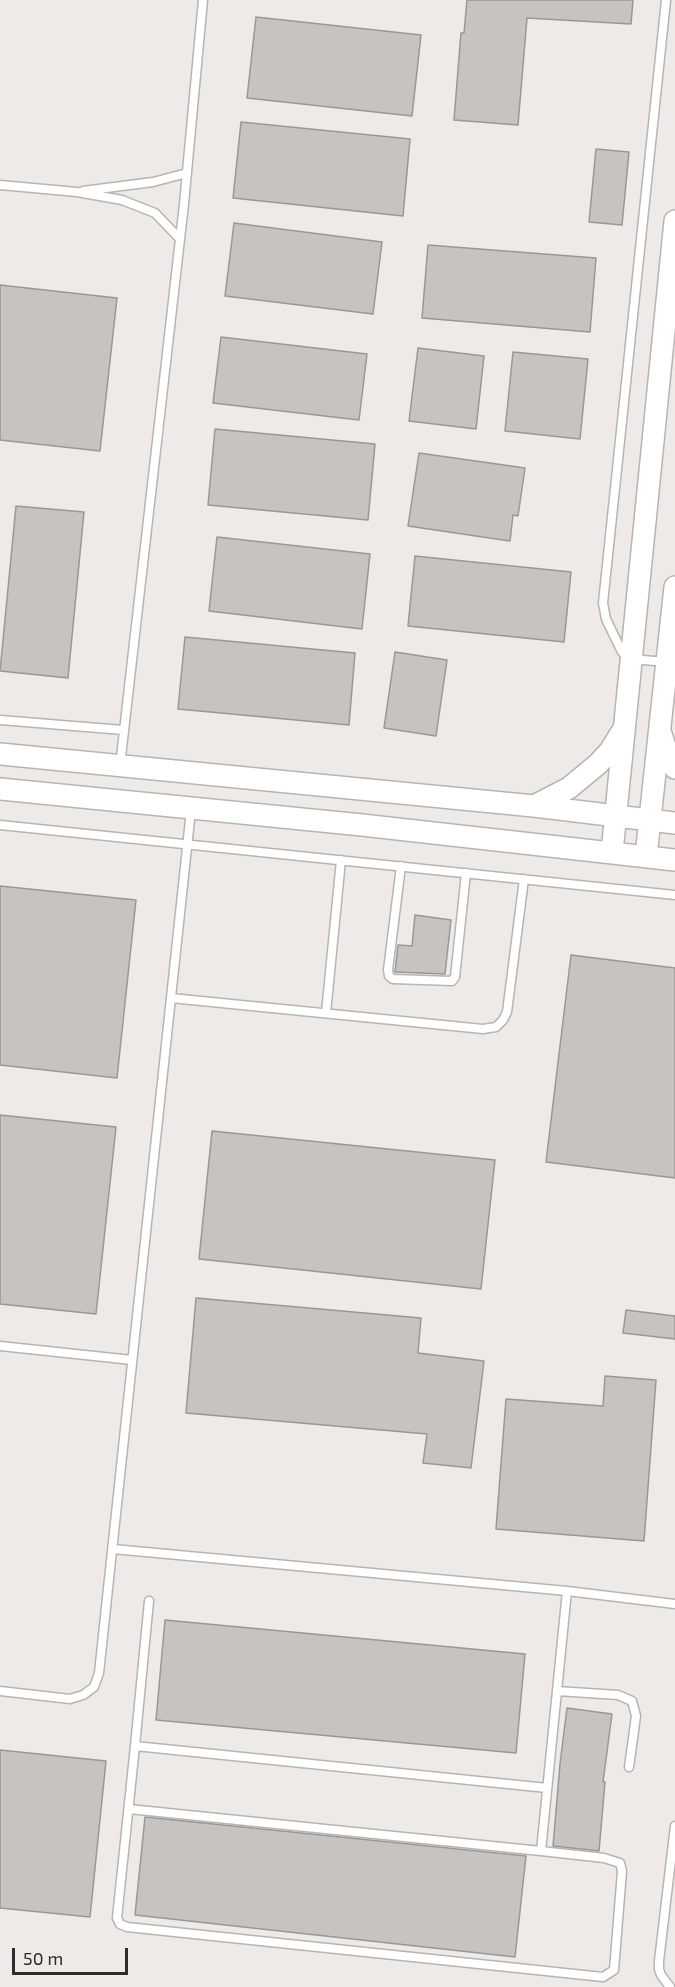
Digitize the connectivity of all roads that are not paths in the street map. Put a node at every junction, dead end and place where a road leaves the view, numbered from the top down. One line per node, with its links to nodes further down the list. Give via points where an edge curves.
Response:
1 (203, 0): 3 (lane)
2 (666, 0): 9 (lane, via 603,603 622,652)
3 (187, 173): 5 (lane, via 153,182); 7 (lane)
4 (0, 184): 5 (lane)
5 (77, 192): 7 (lane, via 122,200 155,213)
6 (675, 221): 9 (street)
7 (180, 239): 13 (lane)
8 (675, 587): 10 (street)
9 (631, 659): 10 (lane); 12 (street)
10 (671, 660): 14 (street)
11 (0, 720): 13 (lane)
12 (625, 726): 21 (street, via 598,764 569,788); 23 (street)
13 (123, 730): 16 (lane)
14 (660, 730): 17 (street); 24 (street)
15 (0, 754): 16 (street)
16 (120, 766): 18 (street)
17 (675, 768)
18 (159, 770): 20 (street); 21 (street)
19 (0, 789): 20 (street)
20 (156, 804): 22 (street)
21 (534, 806): 23 (street)
22 (191, 808): 27 (lane); 28 (street)
23 (615, 816): 24 (street); 28 (street)
24 (649, 820): 25 (street); 29 (street)
25 (675, 823)
26 (0, 825): 27 (lane)
27 (187, 844): 30 (lane); 36 (lane)
28 (612, 852): 29 (street)
29 (646, 856): 31 (street)
30 (341, 860): 32 (lane); 37 (lane)
31 (675, 860)
32 (401, 866): 33 (lane); 33 (lane, via 388,970 393,979 452,981)
33 (466, 873): 34 (lane)
34 (524, 879): 35 (lane); 37 (lane, via 507,1012 496,1027 483,1029)
35 (675, 895)
36 (171, 998): 37 (lane); 39 (lane)
37 (327, 1013)
38 (0, 1346): 39 (lane)
39 (132, 1360): 40 (lane)
40 (113, 1549): 41 (lane); 45 (lane, via 99,1673 94,1687 70,1699)
41 (567, 1592): 43 (lane); 44 (lane)
42 (149, 1601): 46 (lane)
43 (675, 1604)
44 (557, 1690): 47 (lane, via 618,1695 632,1701 636,1716); 48 (lane)
45 (0, 1691)
46 (135, 1746): 48 (lane); 49 (lane)
47 (629, 1767)
48 (547, 1788): 51 (lane)
49 (129, 1809): 51 (lane); 51 (lane, via 117,1918 127,1927 603,1977 614,1970 620,1863)
50 (675, 1826): 52 (lane, via 659,1960 659,1969)
51 (541, 1851)
52 (670, 1987)

